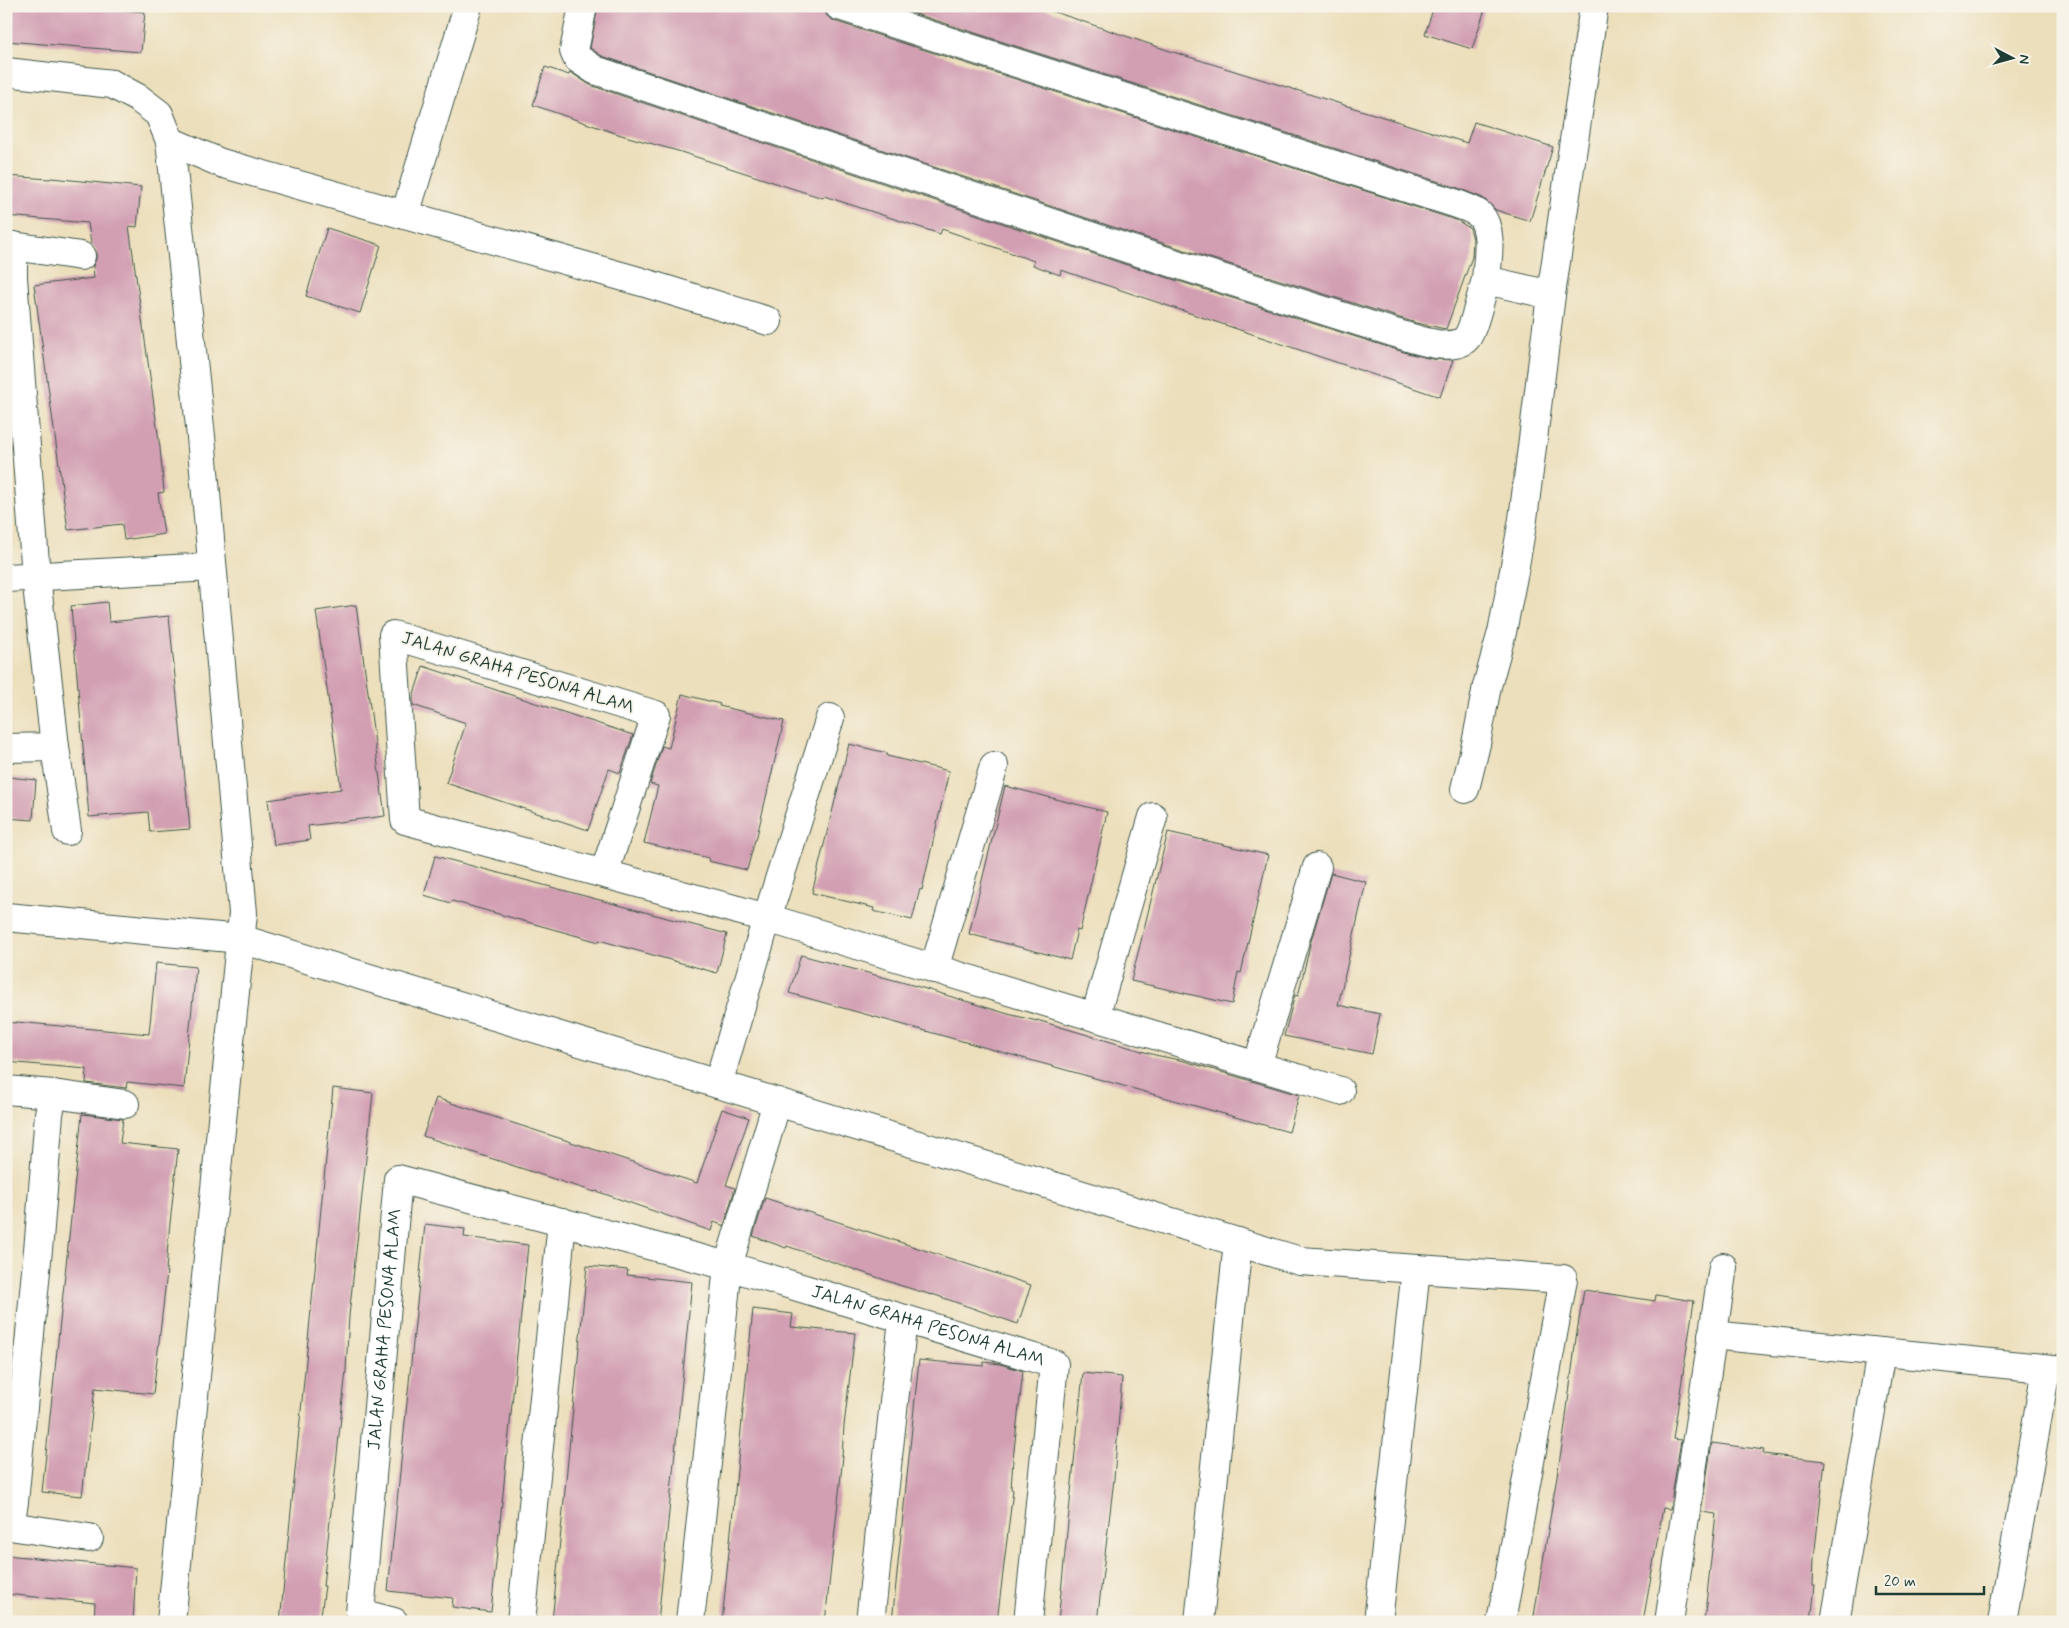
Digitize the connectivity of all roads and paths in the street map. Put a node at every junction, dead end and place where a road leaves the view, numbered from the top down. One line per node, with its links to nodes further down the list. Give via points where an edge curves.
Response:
1 (468, 6): 7 (street)
2 (583, 6): 10 (street, via 574,51 577,58 595,70 1129,249 1431,344 1460,343 1468,336)
3 (839, 6): 10 (street, via 1466,209 1480,215 1486,225)
4 (1594, 6): 11 (street)
5 (6, 72): 6 (street, via 112,84 159,114)
6 (170, 141): 7 (street, via 220,163); 14 (street)
7 (405, 216): 12 (street, via 642,282)
8 (10, 246): 9 (street); 13 (street)
9 (81, 256)
10 (1486, 280): 11 (street)
11 (1551, 295): 21 (street, via 1514,571)
12 (768, 322)
13 (15, 406): 15 (street)
14 (212, 567): 15 (street); 28 (street, via 243,913)
15 (36, 576): 16 (street); 18 (street)
16 (6, 578)
17 (830, 718): 27 (street)
18 (55, 747): 19 (street); 23 (street)
19 (6, 748)
20 (994, 766): 29 (street)
21 (1464, 789)
22 (1153, 818): 30 (street)
23 (67, 831)
24 (1317, 867): 31 (street)
25 (604, 874): 25 (street, JALAN GRAHA PESONA ALAM, via 405,820 393,635 656,715); 27 (street, JALAN GRAHA PESONA ALAM)
26 (6, 917): 28 (street)
27 (767, 918): 29 (street, JALAN GRAHA PESONA ALAM); 32 (street)
28 (241, 939): 32 (street); 49 (street)
29 (934, 969): 30 (street, JALAN GRAHA PESONA ALAM)
30 (1095, 1017): 31 (street, JALAN GRAHA PESONA ALAM)
31 (1257, 1066): 34 (street, JALAN GRAHA PESONA ALAM)
32 (718, 1084): 36 (street)
33 (6, 1090): 35 (street)
34 (1340, 1091)
35 (53, 1094): 37 (street); 47 (street, via 14,1502)
36 (777, 1102): 39 (street); 40 (street)
37 (125, 1104)
38 (562, 1222): 40 (street, JALAN GRAHA PESONA ALAM); 50 (street, JALAN GRAHA PESONA ALAM, via 398,1179 360,1612); 51 (street)
39 (1238, 1242): 42 (street, via 1300,1261); 55 (street)
40 (728, 1266): 43 (street, JALAN GRAHA PESONA ALAM); 52 (street)
41 (1722, 1268): 44 (street)
42 (1416, 1269): 56 (street); 57 (street, via 1563,1279)
43 (903, 1319): 53 (street); 54 (street, JALAN GRAHA PESONA ALAM, via 1054,1364)
44 (1712, 1335): 45 (street); 58 (street)
45 (1881, 1352): 46 (street); 59 (street)
46 (2055, 1370): 60 (street)
47 (8, 1525): 48 (street)
48 (89, 1538)
49 (171, 1622)
50 (394, 1622)
51 (521, 1622)
52 (690, 1622)
53 (870, 1622)
54 (1028, 1622)
55 (1199, 1622)
56 (1378, 1622)
57 (1501, 1622)
58 (1669, 1622)
59 (1835, 1622)
60 (2002, 1622)

